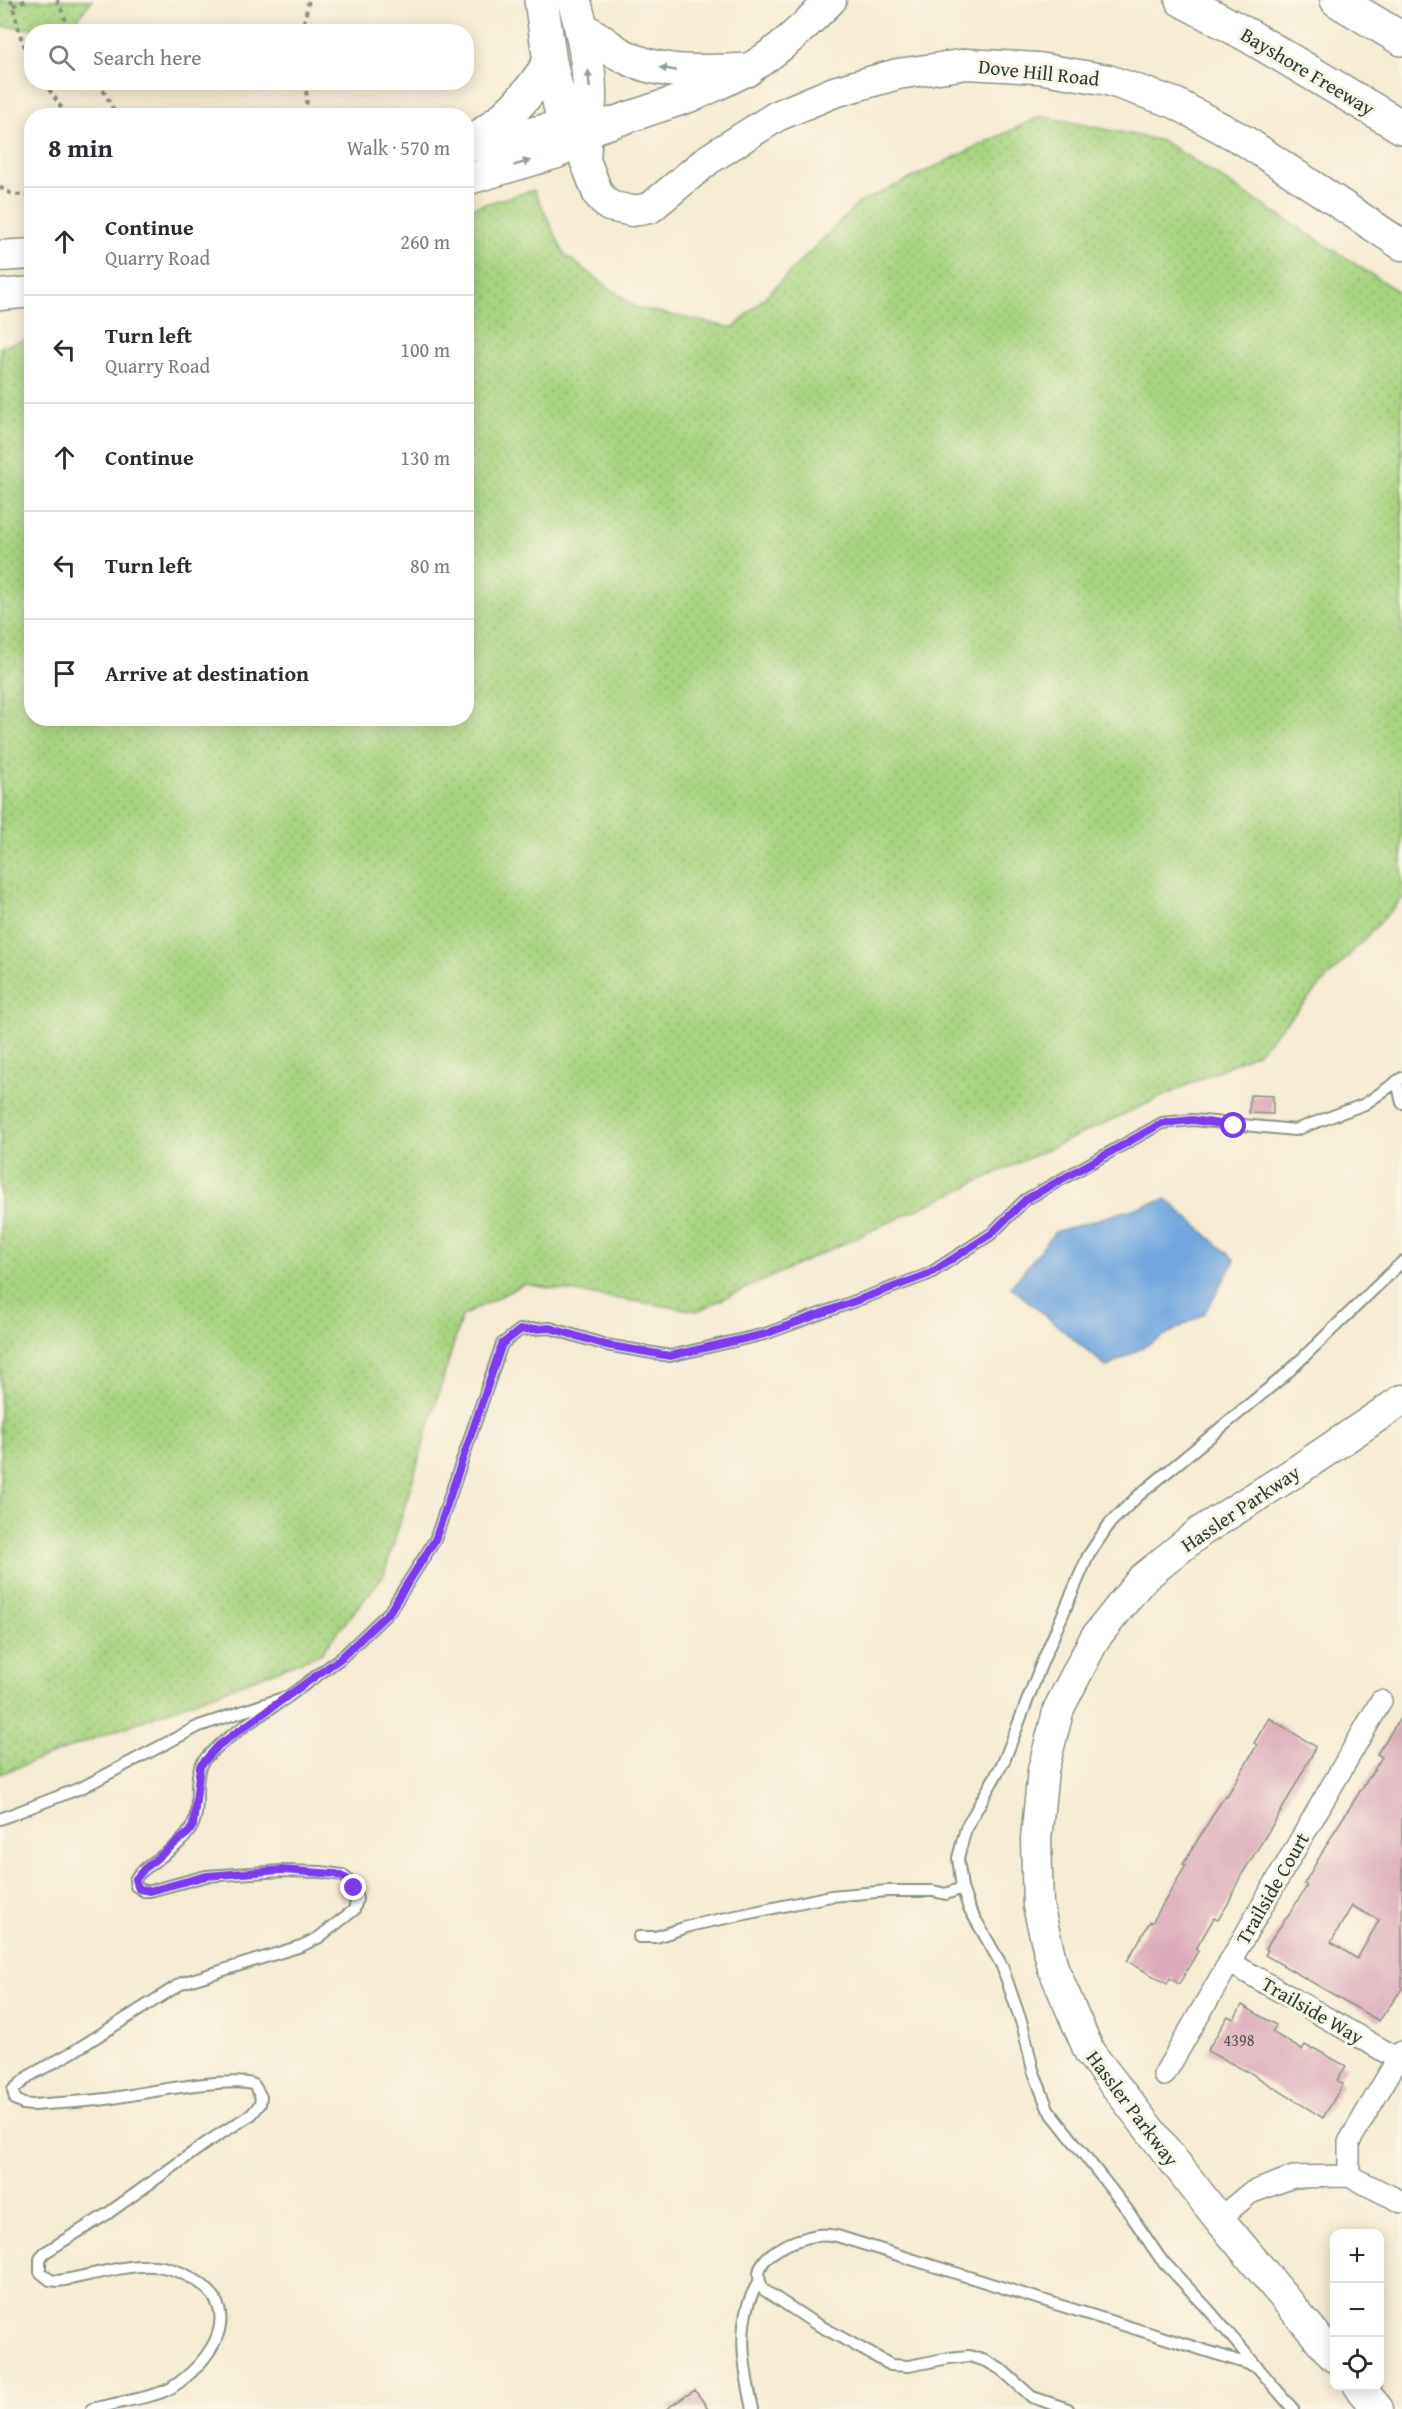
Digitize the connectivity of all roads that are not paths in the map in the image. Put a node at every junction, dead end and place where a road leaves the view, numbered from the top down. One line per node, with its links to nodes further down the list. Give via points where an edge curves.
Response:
1 (541, 0): 7 (highway)
2 (831, 0): 8 (street, via 783,44)
3 (1182, 0): 9 (highway, Bayshore Freeway, via 1261,42)
4 (1337, 0): 6 (highway)
5 (578, 14): 8 (highway, one-way to 5, via 687,72 643,64 597,36); 10 (highway, one-way to 5, via 591,105)
6 (1402, 39)
7 (550, 62): 10 (highway, via 562,114); 11 (highway, via 509,115)
8 (747, 70): 10 (street, via 695,95)
9 (1402, 127)
10 (587, 130): 12 (street, via 551,128); 13 (street, one-way to 10, via 557,153); 14 (street, Dove Hill Road, via 585,160 598,194 609,206 632,211 650,208 709,159 777,116 834,92 898,74 967,64 1038,68 1108,80 1175,103 1245,141)
11 (474, 141)
12 (474, 145)
13 (474, 178)
14 (1402, 245)
15 (24, 254): 16 (street)
16 (0, 256)
17 (24, 293): 18 (street)
18 (0, 295)
19 (1400, 1080): 20 (lane); 23 (lane, via 1365,1104 1295,1130 1193,1120 1162,1123 1025,1200 991,1234 929,1274 765,1334 670,1356 606,1345 550,1328 520,1330 502,1344 435,1540 390,1611 341,1658)
20 (1401, 1102)
21 (1402, 1262): 26 (lane, via 1285,1374 1110,1523 1088,1556 1004,1761 966,1828 958,1858)
22 (1402, 1400): 33 (street, Hassler Parkway, via 1200,1532 1142,1579 1095,1638 1059,1708 1042,1770 1036,1839 1038,1906 1053,1968 1090,2054)
23 (289, 1696): 25 (lane, via 200,1726 83,1787); 38 (lane, via 219,1745 200,1766 195,1819 188,1833 135,1880 139,1889 150,1891 206,1876 282,1870 321,1872 347,1879 357,1899 354,1910 318,1938 285,1953 182,1983 28,2076 13,2090 15,2098 32,2105 243,2082 254,2085 261,2097 252,2114 40,2259 40,2272 58,2281 152,2265 170,2268 207,2289 220,2309 216,2341 183,2379 168,2390)
24 (1381, 1701): 28 (street, Trailside Court)
25 (0, 1819)
26 (962, 1888): 27 (lane, via 946,1893 888,1890 831,1896); 36 (lane, via 1002,1966 1048,2109 1160,2258)
27 (639, 1938)
28 (1229, 1962): 29 (street, Trailside Way); 30 (street, Trailside Court)
29 (1400, 2055): 31 (street, via 1349,2142)
30 (1164, 2075)
31 (1349, 2176): 32 (street); 33 (street, via 1293,2177 1250,2193)
32 (1402, 2202)
33 (1219, 2219): 35 (street, Hassler Parkway)
34 (759, 2282): 36 (lane, via 758,2272 764,2260 775,2251 806,2237 837,2236); 39 (lane, via 746,2309 744,2343 745,2373); 40 (lane, via 764,2290 813,2322 891,2365 909,2366 969,2356 1002,2370 1032,2397)
35 (1330, 2351)
36 (1258, 2367): 41 (lane)
37 (1363, 2391): 42 (street)
38 (92, 2409)
39 (753, 2409)
40 (1068, 2409)
41 (1293, 2409)
42 (1378, 2409)

